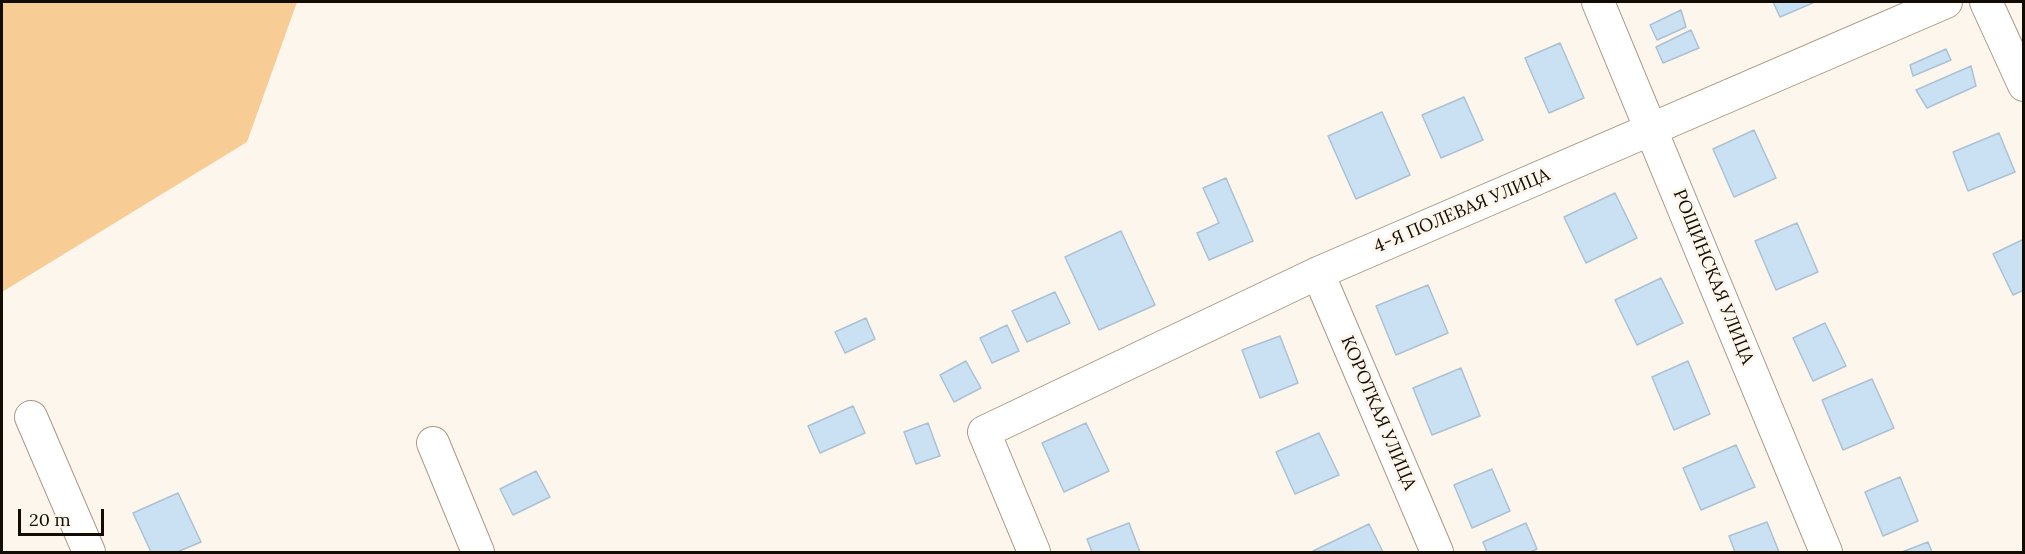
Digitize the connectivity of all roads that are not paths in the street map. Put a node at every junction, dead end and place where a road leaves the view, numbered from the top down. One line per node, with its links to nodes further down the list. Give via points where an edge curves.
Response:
1 (1598, 2): 5 (street, РОЩИНСКАЯ УЛИЦА)
2 (1946, 2): 5 (street, 4-Я ПОЛЕВАЯ УЛИЦА)
3 (1986, 2): 4 (street)
4 (2024, 85)
5 (1652, 129): 6 (street, 4-Я ПОЛЕВАЯ УЛИЦА); 13 (street, РОЩИНСКАЯ УЛИЦА)
6 (1318, 273): 11 (street, 4-Я ПОЛЕВАЯ УЛИЦА, via 984,432); 12 (street, КОРОТКАЯ УЛИЦА)
7 (31, 417): 9 (street)
8 (433, 443): 10 (street)
9 (89, 552)
10 (478, 552)
11 (1034, 552)
12 (1437, 552)
13 (1826, 552)

